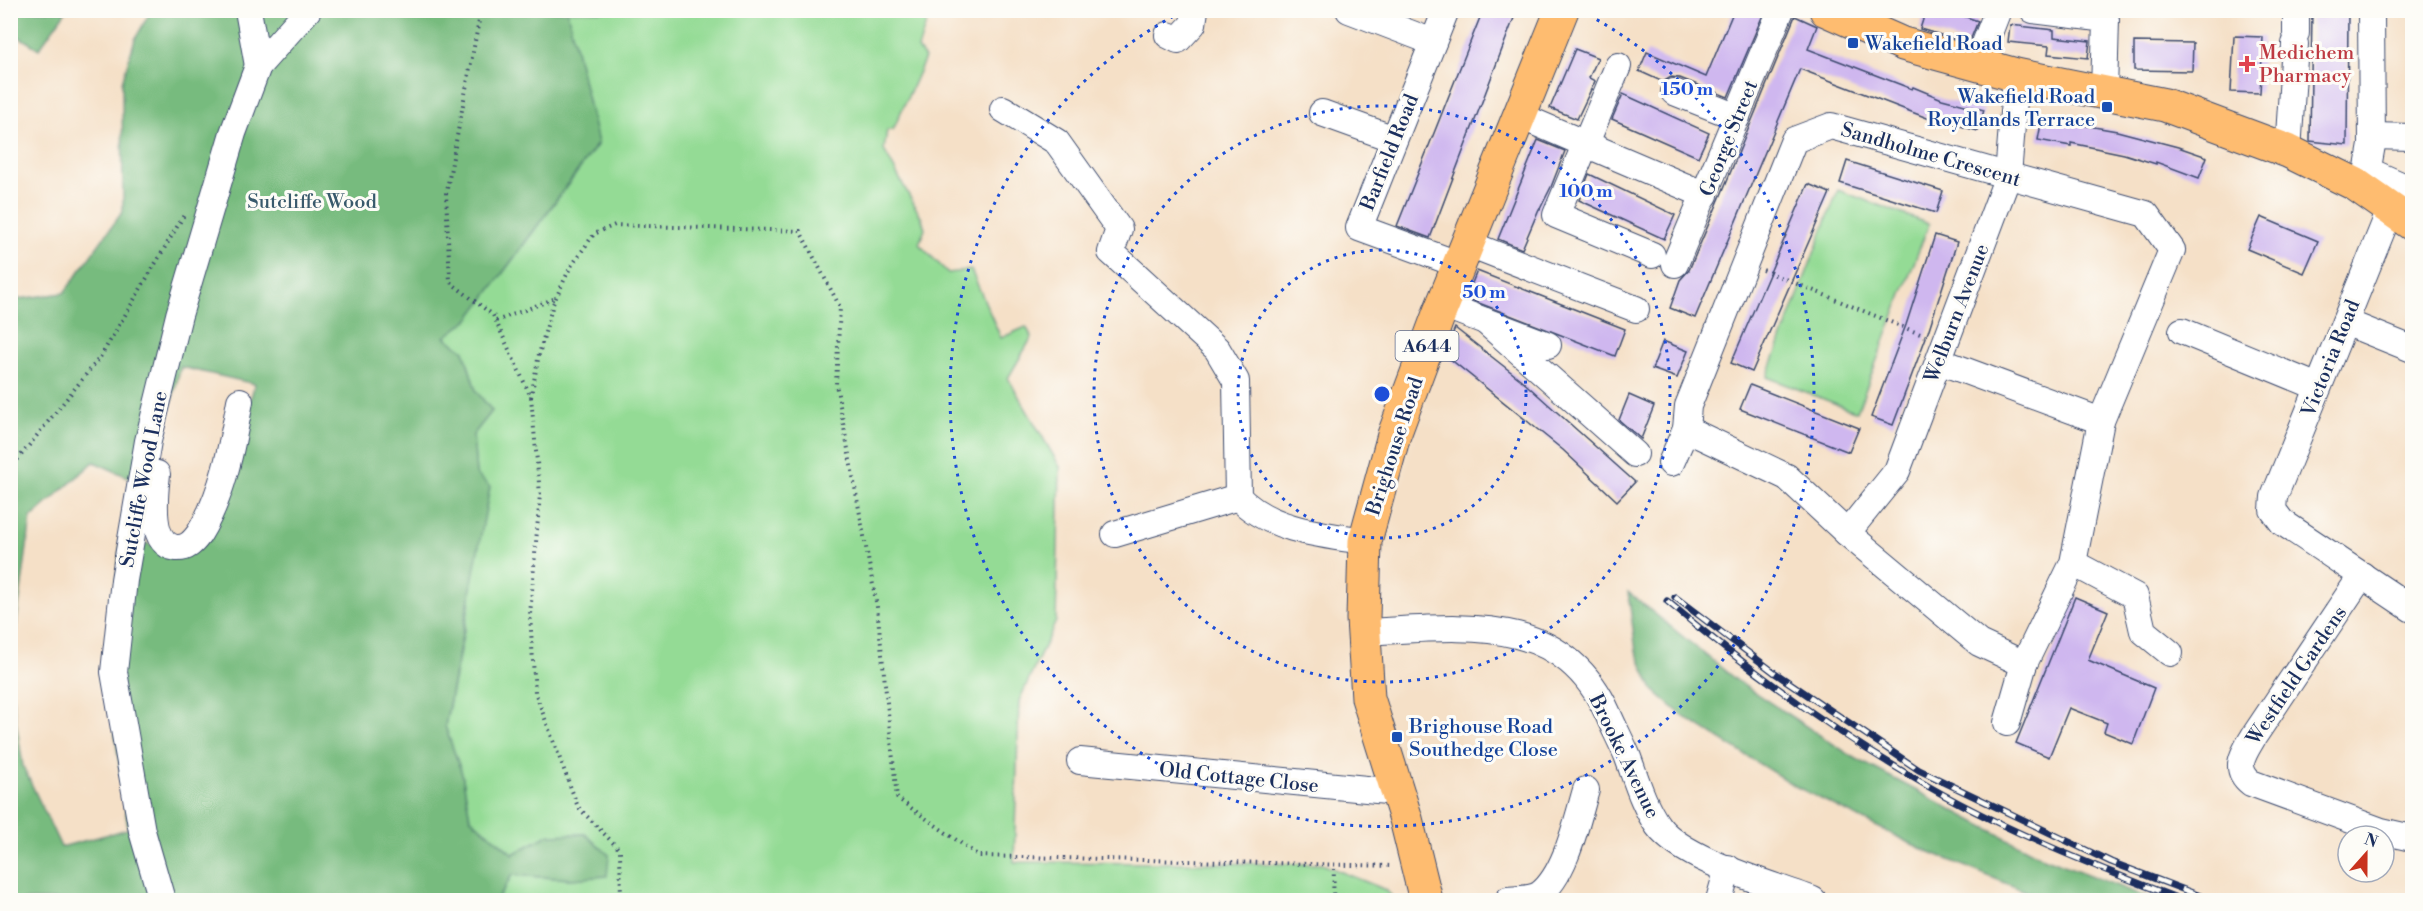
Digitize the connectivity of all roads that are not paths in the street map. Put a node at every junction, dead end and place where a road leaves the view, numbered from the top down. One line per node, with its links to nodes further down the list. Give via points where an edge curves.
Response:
1 (248, 10): 16 (street)
2 (308, 10): 16 (street)
3 (1196, 10): 13 (street, via 1193,24 1178,40)
4 (1349, 10): 14 (street)
5 (1446, 10): 14 (street, Barfield Road)
6 (1562, 10): 23 (main road, Brighouse Road / A644)
7 (1781, 10): 24 (street, George Street)
8 (1826, 10): 15 (main road, via 1891,41)
9 (1998, 10): 15 (street)
10 (2032, 10): 20 (street, via 2106,19)
11 (2371, 10): 25 (street)
12 (2296, 29): 29 (street)
13 (1168, 35)
14 (1433, 42): 27 (street, Barfield Road)
15 (1977, 64): 18 (main road)
16 (258, 66): 43 (street, Sutcliffe Wood Lane, via 233,133)
17 (1618, 66): 28 (street)
18 (2016, 75): 20 (main road); 30 (street, Welburn Avenue)
19 (1674, 92): 24 (street)
20 (2104, 93): 29 (main road, via 2165,105)
21 (1003, 109): 50 (street, via 1057,142 1119,229 1111,252 1217,349 1236,381)
22 (1322, 113): 27 (street)
23 (1520, 116): 28 (street); 34 (main road, Brighouse Road / A644)
24 (1737, 117): 32 (street, George Street)
25 (2372, 136): 26 (street); 31 (street)
26 (2412, 137)
27 (1394, 139): 34 (street, Barfield Road, via 1359,228)
28 (1586, 144): 32 (street); 32 (street, George Street, via 1556,215 1664,260)
29 (2288, 151): 31 (main road)
30 (2008, 176): 42 (street, Welburn Avenue); 46 (street, Sandholme Crescent, via 2146,214 2172,250); 47 (street, Sandholme Crescent, via 1831,126 1794,140 1688,406)
31 (2366, 180): 33 (main road)
32 (1705, 195)
33 (2405, 207): 38 (street, Victoria Road)
34 (1464, 254): 35 (main road, Brighouse Road / A644); 36 (street)
35 (1443, 305): 37 (street); 53 (main road, Brighouse Road / A644, via 1394,435)
36 (1636, 309)
37 (1485, 321): 40 (street); 48 (street)
38 (2345, 322): 41 (street); 44 (street, Victoria Road)
39 (2182, 331): 44 (street)
40 (1548, 345)
41 (2412, 349)
42 (1942, 353): 46 (street); 51 (street, Welburn Avenue, via 1897,471)
43 (168, 361): 45 (street, via 174,370 154,507 160,535 174,548 193,543 200,532 227,464); 66 (street, Sutcliffe Wood Lane, via 148,441 124,580 114,672 139,820)
44 (2318, 387): 55 (street, Victoria Road, via 2274,497 2273,510 2282,522)
45 (240, 401)
46 (2102, 421): 54 (street, Sandholme Crescent)
47 (1686, 429): 49 (street, Sandholme Crescent); 51 (street, via 1787,477)
48 (1635, 454)
49 (1671, 463)
50 (1238, 497): 52 (street); 53 (street, via 1247,507 1278,523)
51 (1847, 533): 59 (street, via 1979,643)
52 (1115, 534)
53 (1365, 541): 57 (main road, Brighouse Road / A644)
54 (2073, 563): 58 (street, via 2135,596 2143,631); 59 (street, Sandholme Crescent)
55 (2362, 575): 56 (street); 64 (street, Westfield Gardens, via 2254,736 2242,756 2241,768 2243,777 2251,783 2381,831)
56 (2412, 609)
57 (1364, 632): 63 (main road, Brighouse Road / A644, via 1368,698); 65 (street, Brooke Avenue, via 1491,629 1516,633 1565,658 1600,698 1644,802 1659,827 1687,850)
58 (2170, 653)
59 (2024, 664): 60 (street, Sandholme Crescent)
60 (2007, 723)
61 (1080, 761): 63 (street, Old Cottage Close)
62 (1586, 790): 68 (street, via 1566,854 1554,878 1539,895)
63 (1397, 792): 67 (main road, Brighouse Road / A644)
64 (2412, 838)
65 (1728, 868): 69 (street); 70 (street, Brooke Avenue)
66 (162, 900)
67 (1426, 900)
68 (1508, 900)
69 (1719, 900)
70 (1813, 900)

